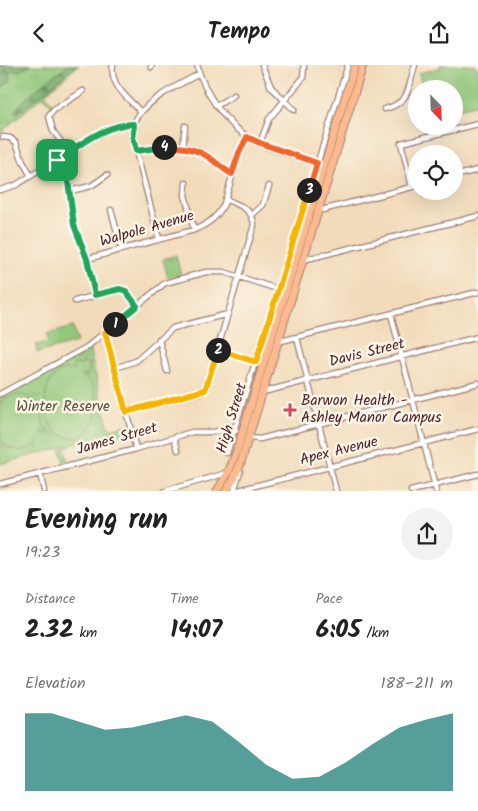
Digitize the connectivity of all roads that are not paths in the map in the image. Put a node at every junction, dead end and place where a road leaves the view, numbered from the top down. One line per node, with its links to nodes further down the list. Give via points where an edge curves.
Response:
1 (113, 65): 16 (street, via 118,87)
2 (197, 65): 9 (street)
3 (262, 65): 12 (street, via 268,82)
4 (304, 65): 12 (street, via 303,78)
5 (348, 65): 27 (street)
6 (355, 65): 40 (highway, High Street)
7 (363, 65): 40 (highway, High Street)
8 (415, 65): 14 (street, via 404,99)
9 (199, 74): 13 (street); 16 (street)
10 (83, 91): 25 (street, via 50,116 53,131)
11 (234, 95): 13 (street)
12 (284, 101): 15 (street); 22 (street, via 269,119)
13 (216, 107): 21 (street)
14 (385, 109)
15 (294, 110)
16 (141, 111): 18 (street)
17 (478, 123): 28 (street, via 401,143)
18 (134, 124): 24 (street); 25 (street, via 107,129)
19 (185, 126): 23 (street)
20 (3, 137): 33 (street, via 16,141)
21 (247, 137): 22 (street); 30 (street, Walpole Avenue)
22 (260, 143): 27 (street)
23 (183, 147): 24 (street); 30 (street, via 201,153)
24 (136, 151): 45 (street)
25 (69, 153): 26 (street)
26 (57, 160): 33 (street); 38 (street)
27 (317, 163): 40 (street)
28 (408, 166)
29 (478, 170): 31 (street)
30 (232, 174): 39 (street, Walpole Avenue)
31 (463, 174)
32 (107, 175): 38 (street, via 91,186)
33 (31, 176): 37 (street)
34 (186, 183): 44 (street, via 185,195)
35 (269, 186): 42 (street, via 263,205)
36 (408, 188): 40 (street, via 322,210)
37 (0, 189)
38 (70, 191): 47 (street, via 74,225)
39 (225, 199): 42 (street); 44 (street, Walpole Avenue, via 215,218)
40 (312, 207): 48 (highway, High Street); 50 (highway, High Street)
41 (111, 210): 46 (street)
42 (252, 215): 49 (street, via 253,231)
43 (478, 216): 48 (street)
44 (194, 229): 45 (street, Walpole Avenue)
45 (159, 239): 46 (street, Walpole Avenue)
46 (122, 250): 47 (street, Walpole Avenue)
47 (87, 259): 52 (street)
48 (304, 259): 50 (highway, High Street)
49 (240, 277): 50 (street); 54 (street, via 214,271 169,282); 55 (street)
50 (285, 291): 61 (highway, High Street); 64 (street)
51 (478, 292): 56 (street)
52 (95, 295): 53 (street); 54 (street, via 120,289 126,291)
53 (75, 301)
54 (137, 306): 57 (street)
55 (228, 314): 60 (street, via 173,328); 62 (street)
56 (391, 314): 59 (street); 63 (street)
57 (105, 332): 65 (street); 70 (street, via 86,347)
58 (478, 337): 63 (street, Davis Street)
59 (297, 338): 61 (street); 67 (street)
60 (159, 339): 65 (street, via 136,361); 66 (street)
61 (274, 342): 69 (highway, High Street); 75 (highway, High Street)
62 (217, 350): 64 (street); 72 (street, via 205,390)
63 (402, 357): 67 (street, Davis Street); 71 (street)
64 (256, 362): 75 (street)
65 (115, 368): 72 (street)
66 (167, 371)
67 (308, 381): 69 (street, Davis Street); 73 (street)
68 (478, 383): 71 (street, James Street)
69 (263, 392): 75 (highway, High Street)
70 (0, 393)
71 (413, 400): 73 (street, James Street); 77 (street)
72 (126, 412): 78 (street)
73 (319, 423): 75 (street, James Street, via 260,439); 82 (street)
74 (478, 429): 77 (street, Apex Avenue)
75 (242, 434): 76 (street, James Street, via 227,429); 80 (street); 81 (highway, High Street); 83 (highway, High Street)
76 (174, 437): 78 (street, James Street); 79 (street)
77 (424, 443): 82 (street, Apex Avenue); 88 (street)
78 (136, 449): 84 (street, James Street)
79 (178, 450)
80 (227, 453)
81 (241, 462): 92 (highway, High Street); 93 (street, High Street)
82 (330, 466): 93 (street, Apex Avenue); 94 (street)
83 (228, 473): 86 (street); 91 (highway, High Street)
84 (40, 474): 87 (street, James Street); 89 (street)
85 (478, 474): 88 (street)
86 (212, 479): 90 (street); 91 (street, via 217,482)
87 (0, 484)
88 (434, 485): 95 (street); 96 (street)
89 (44, 491)
90 (165, 491)
91 (217, 491)
92 (226, 491)
93 (234, 491)
94 (336, 491)
95 (412, 491)
96 (436, 491)

